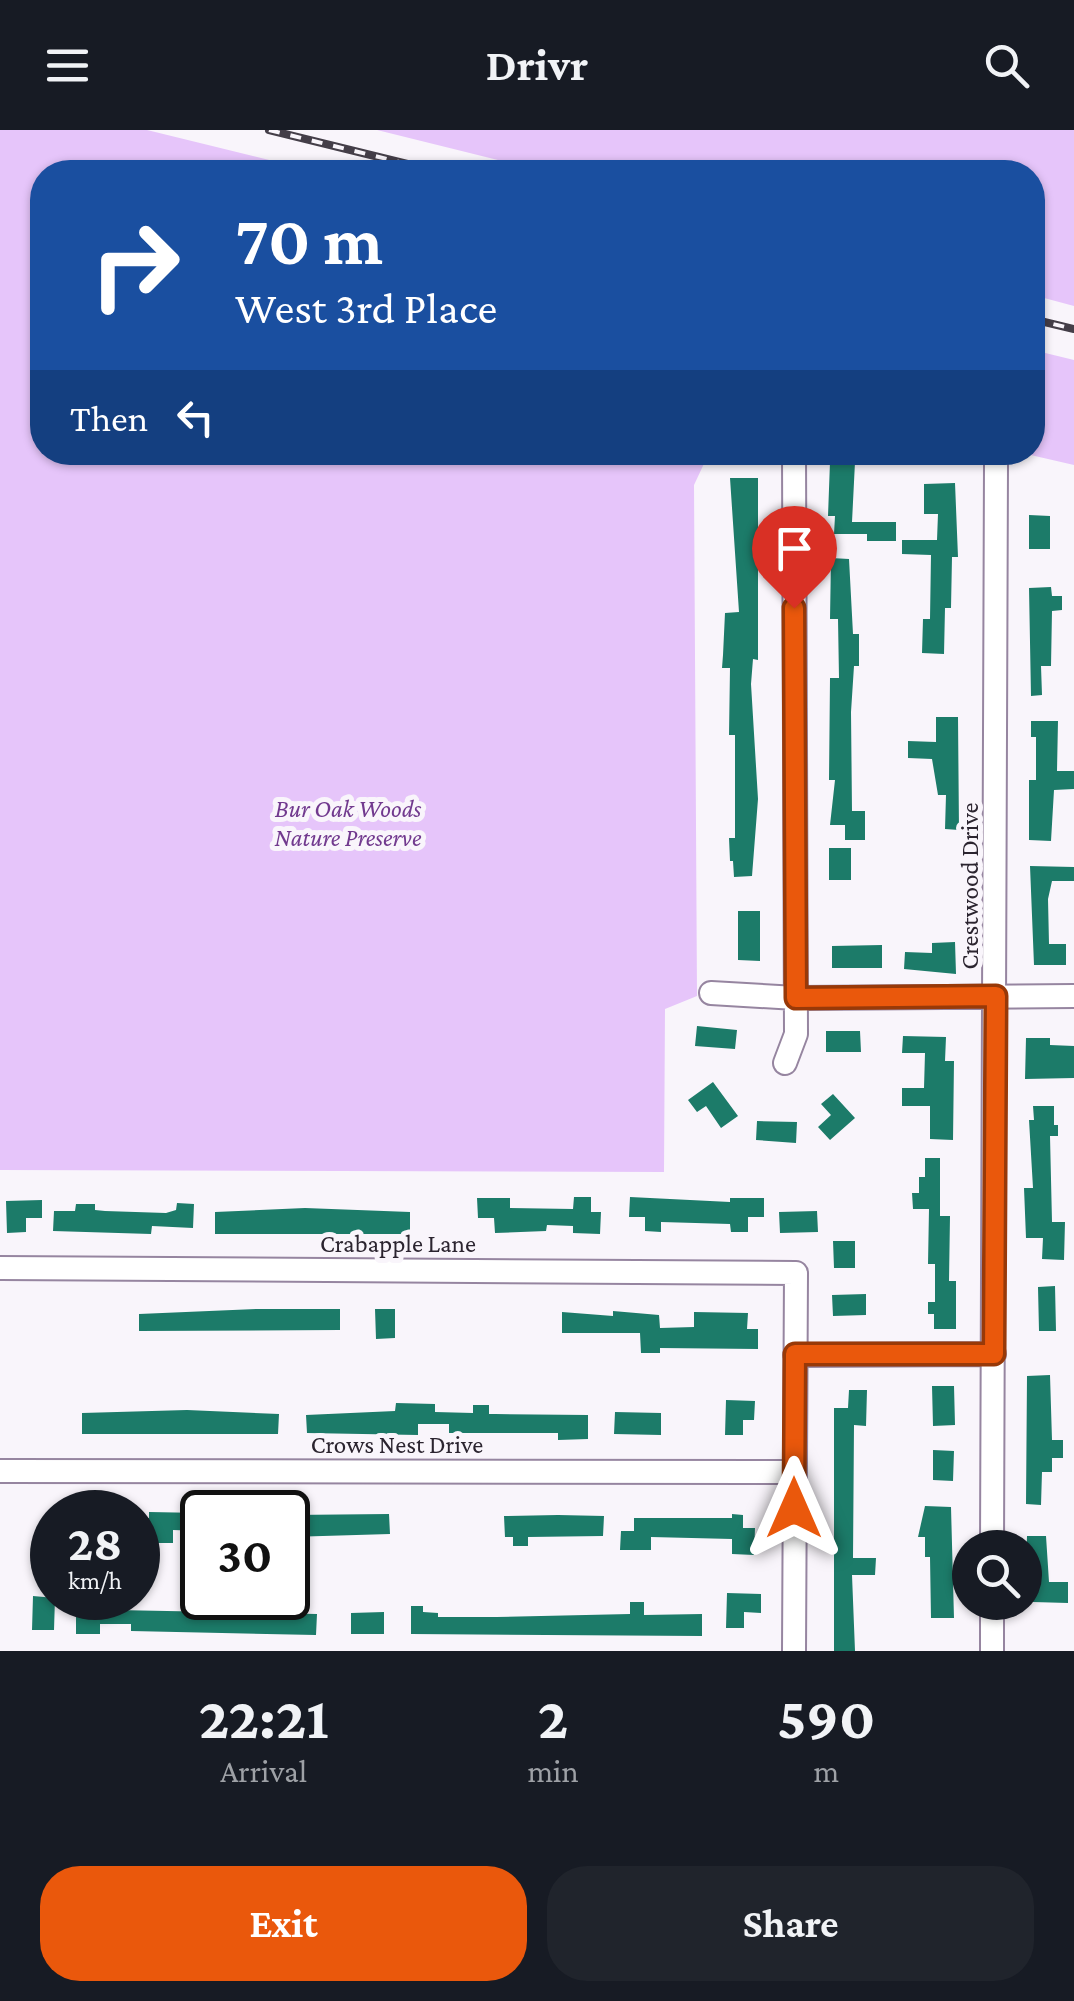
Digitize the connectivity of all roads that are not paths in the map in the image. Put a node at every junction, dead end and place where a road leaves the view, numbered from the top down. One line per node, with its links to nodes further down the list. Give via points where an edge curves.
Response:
1 (794, 465): 6 (street)
2 (996, 465): 4 (street, Crestwood Drive)
3 (711, 992): 6 (street)
4 (996, 996): 5 (street); 6 (street); 10 (street, Crestwood Drive)
5 (1074, 996)
6 (796, 998): 7 (street, via 796,1034)
7 (786, 1063)
8 (0, 1268): 9 (street, Crabapple Lane, via 796,1273)
9 (795, 1354): 10 (street); 12 (street)
10 (994, 1354): 13 (street, Crestwood Drive)
11 (0, 1471): 12 (street, Crows Nest Drive)
12 (795, 1472): 15 (street)
13 (992, 1530)
14 (992, 1620): 16 (street)
15 (794, 1651)
16 (992, 1651)

